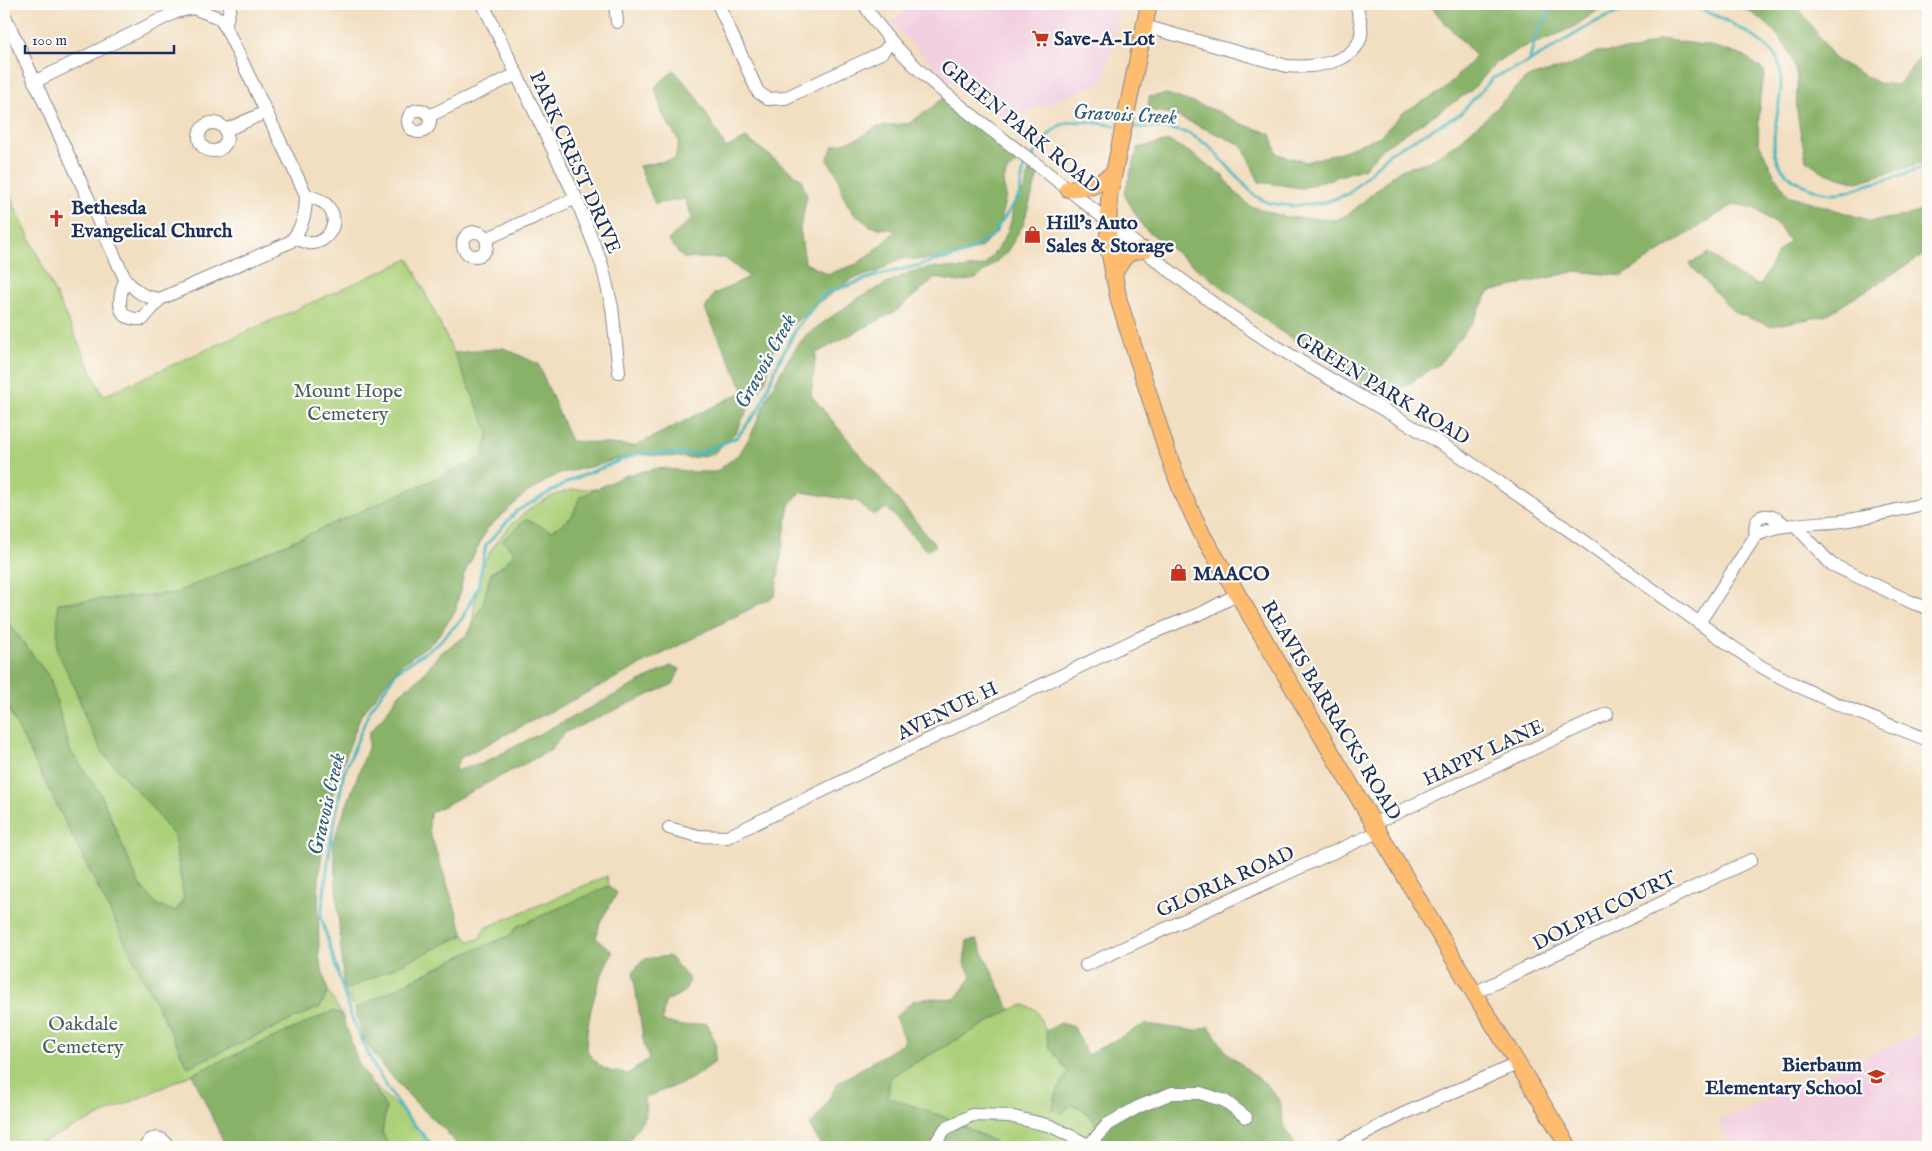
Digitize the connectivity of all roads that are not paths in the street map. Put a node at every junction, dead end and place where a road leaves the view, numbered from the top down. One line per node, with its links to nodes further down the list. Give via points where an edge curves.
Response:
1 (230, 4): 11 (street)
2 (483, 4): 14 (street, PARK CREST DRIVE)
3 (615, 4): 10 (street)
4 (718, 4): 13 (street, via 758,92 768,99 785,98 884,52)
5 (864, 4): 13 (street, GREEN PARK ROAD)
6 (1149, 4): 12 (main road, REAVIS BARRACKS ROAD)
7 (1356, 4): 12 (street, via 1362,32 1359,43 1343,59 1302,67 1287,66)
8 (178, 8): 11 (street, via 192,8 219,18); 15 (street)
9 (4, 14): 15 (street)
10 (617, 22)
11 (225, 26): 16 (street)
12 (1144, 26): 19 (main road, REAVIS BARRACKS ROAD)
13 (892, 42): 20 (street, GREEN PARK ROAD, via 942,89)
14 (517, 74): 17 (street); 22 (street, PARK CREST DRIVE)
15 (34, 82): 28 (street)
16 (266, 112): 18 (street); 21 (street)
17 (429, 116)
18 (226, 130)
19 (1114, 171): 20 (main road, via 1092,186); 23 (main road, REAVIS BARRACKS ROAD)
20 (1068, 190): 23 (street, GREEN PARK ROAD)
21 (306, 195): 24 (street, via 304,215); 24 (street, via 328,206 334,221 327,236 320,241 310,243)
22 (576, 198): 25 (street); 30 (street, PARK CREST DRIVE, via 602,265 612,308)
23 (1107, 219): 26 (street, GREEN PARK ROAD); 27 (main road, REAVIS BARRACKS ROAD)
24 (294, 238): 29 (street)
25 (486, 239)
26 (1145, 250): 27 (main road, via 1127,254); 35 (street, GREEN PARK ROAD, via 1250,330 1446,447)
27 (1113, 276): 33 (main road, REAVIS BARRACKS ROAD, via 1128,331 1182,490 1203,536)
28 (125, 279): 29 (street, via 136,292); 29 (street, via 119,304 126,316 143,319)
29 (160, 299)
30 (619, 372)
31 (1928, 503): 32 (street, via 1843,521)
32 (1791, 526): 34 (street, via 1831,564); 35 (street, via 1769,529 1756,535)
33 (1238, 594): 38 (main road, REAVIS BARRACKS ROAD); 39 (street, AVENUE H, via 1204,612 1139,638 727,837 698,836)
34 (1928, 608)
35 (1699, 622): 37 (street, GREEN PARK ROAD, via 1782,678)
36 (1607, 714): 38 (street, HAPPY LANE)
37 (1928, 740)
38 (1377, 827): 41 (street, GLORIA ROAD); 42 (main road, REAVIS BARRACKS ROAD)
39 (669, 828)
40 (1750, 860): 42 (street, DOLPH COURT)
41 (1086, 965)
42 (1474, 993): 43 (main road, REAVIS BARRACKS ROAD)
43 (1518, 1064): 49 (street, via 1404,1114); 50 (main road, REAVIS BARRACKS ROAD)
44 (1246, 1117): 45 (street, via 1225,1101 1200,1093 1172,1093 1108,1124)
45 (1090, 1146): 48 (street, via 1051,1126 1009,1116 972,1114 945,1129)
46 (145, 1147): 47 (street, via 150,1140 157,1138 164,1140)
47 (168, 1147)
48 (933, 1147)
49 (1340, 1147)
50 (1570, 1147)

